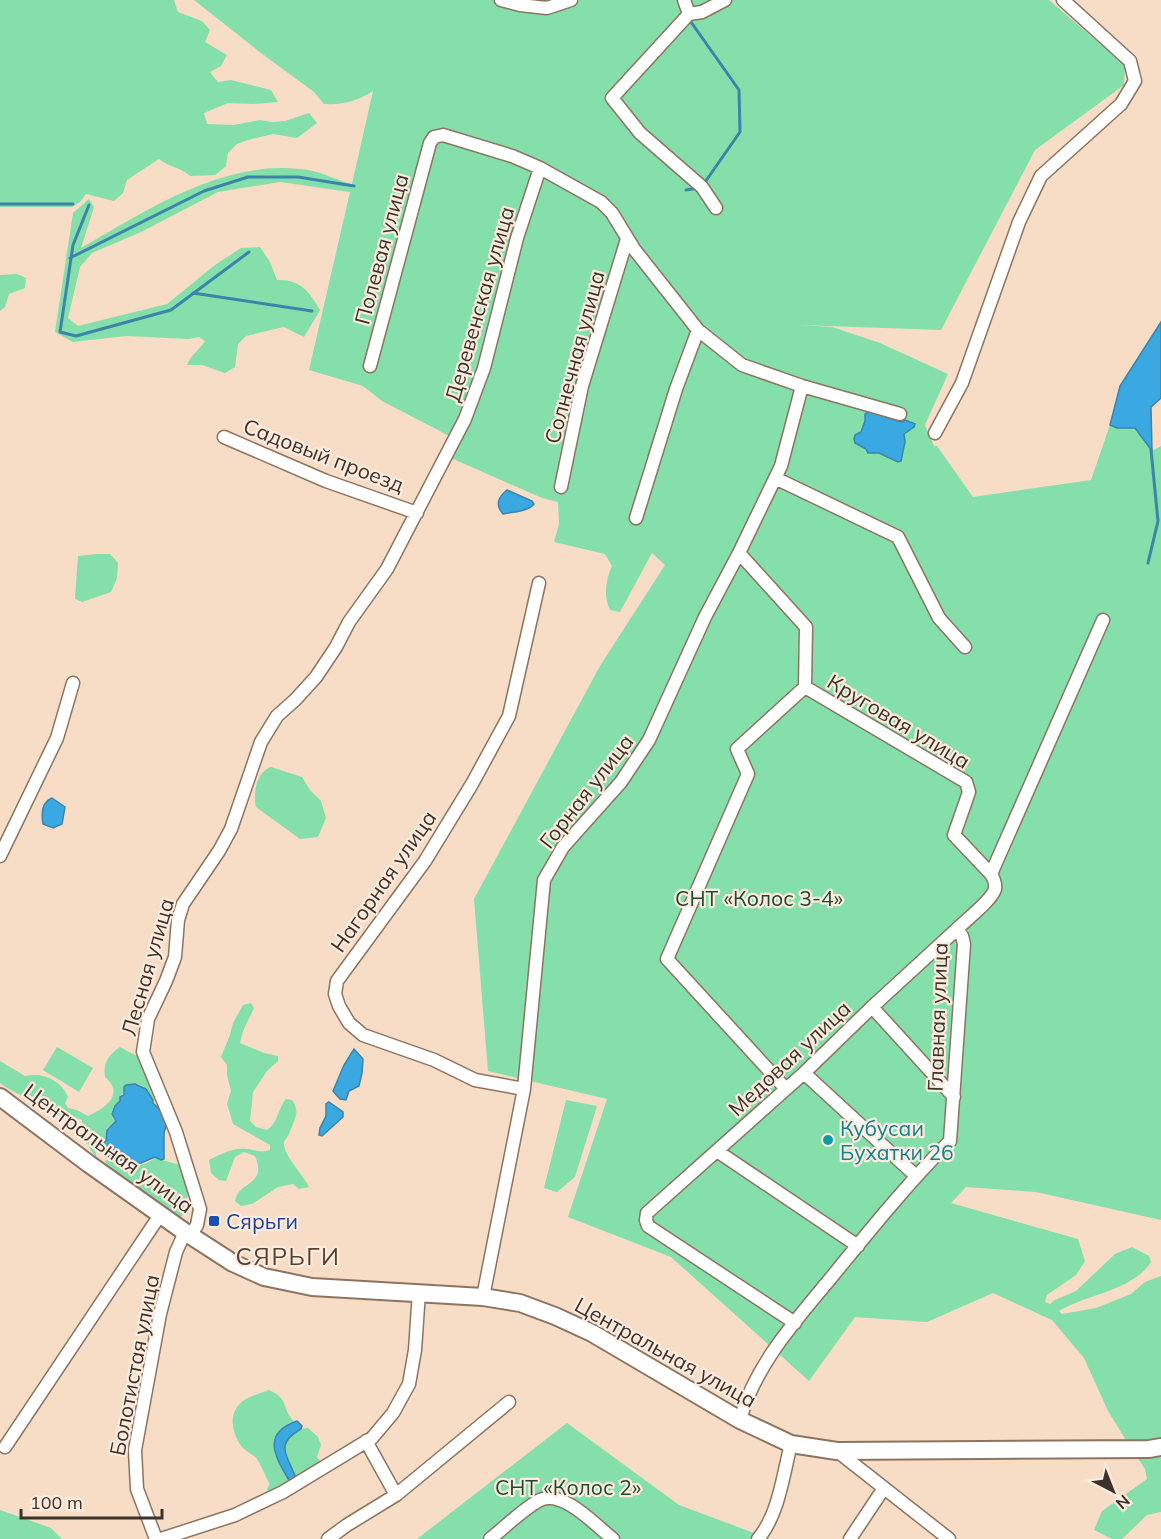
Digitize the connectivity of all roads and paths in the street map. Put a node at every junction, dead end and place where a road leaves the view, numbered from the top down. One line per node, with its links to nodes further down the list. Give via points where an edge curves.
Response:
1 (501, 0): 2 (street, via 547,8)
2 (570, 0)
3 (684, 0): 6 (street)
4 (725, 0): 6 (street)
5 (1063, 0): 14 (street, via 1130,61 1135,81 1121,104 1041,176 1019,222 962,383)
6 (687, 15): 8 (street, via 612,98 640,134 702,187)
7 (540, 168): 9 (street, via 601,202); 11 (street, Полевая улица, via 504,152 443,135 434,137); 18 (street, Деревенская улица, via 516,238 475,394)
8 (716, 208)
9 (627, 239): 10 (street); 17 (street, Солнечная улица, via 582,386)
10 (698, 330): 12 (street, via 742,365); 19 (street)
11 (370, 366)
12 (802, 386): 13 (street); 16 (street, Горная улица)
13 (900, 414)
14 (934, 434)
15 (224, 437): 18 (street, Садовый проезд, via 326,481)
16 (775, 478): 20 (street, Горная улица); 23 (street, via 898,537 939,618)
17 (561, 487)
18 (414, 511): 38 (street, Лесная улица, via 387,569 331,655 266,733 231,829 183,904 175,957 148,1019 143,1052 176,1132 200,1209 197,1226)
19 (636, 518)
20 (740, 553): 25 (street, via 806,627); 31 (street, Горная улица, via 705,617 650,740 621,782 563,847 544,880)
21 (539, 583): 31 (street, Нагорная улица, via 509,716 425,861 337,981 335,994 349,1023 363,1035 434,1060 475,1080)
22 (1103, 620): 27 (street, Главная улица)
23 (965, 647)
24 (73, 683): 26 (street, via 57,738)
25 (805, 687): 27 (street, Круговая улица, via 966,782 969,792 954,835); 32 (street, Круговая улица, via 737,749 748,774 667,959)
26 (0, 856)
27 (991, 874): 28 (street, Главная улица, via 995,889)
28 (957, 930): 29 (street, Медовая улица); 34 (street, Главная улица, via 964,944)
29 (872, 1007): 30 (street, Медовая улица); 34 (street)
30 (804, 1073): 32 (street, Медовая улица); 36 (street)
31 (524, 1089): 41 (street, Горная улица)
32 (786, 1089): 35 (street, Медовая улица)
33 (0, 1097): 37 (street, Центральная улица)
34 (954, 1097): 36 (street, Главная улица, via 950,1141)
35 (717, 1151): 39 (street); 42 (street, Медовая улица, via 648,1213 648,1226)
36 (915, 1175): 39 (street, Главная улица)
37 (160, 1215): 38 (street, Центральная улица); 47 (street)
38 (188, 1234): 40 (street, Центральная улица, via 264,1278 312,1287); 52 (street, Болотистая улица, via 176,1252 160,1314 135,1450 137,1489)
39 (858, 1246): 42 (street, Главная улица)
40 (419, 1293): 41 (street, Центральная улица); 45 (street, via 409,1384 393,1413)
41 (483, 1297): 44 (street, Центральная улица, via 520,1304 592,1333)
42 (795, 1323): 44 (street, Главная улица, via 771,1354)
43 (509, 1402): 51 (street)
44 (740, 1420): 46 (street, Центральная улица)
45 (366, 1442): 51 (street); 53 (street, via 283,1492 235,1515)
46 (791, 1444): 49 (street, Центральная улица); 57 (street, via 775,1506)
47 (5, 1447)
48 (1161, 1447): 49 (street, Центральная улица)
49 (837, 1451): 50 (street)
50 (884, 1488): 58 (street); 59 (street)
51 (396, 1495): 54 (street)
52 (156, 1539)
53 (161, 1539)
54 (328, 1539)
55 (490, 1539): 56 (street, via 538,1501 554,1498 567,1503)
56 (612, 1539)
57 (758, 1539)
58 (850, 1539)
59 (949, 1539)

